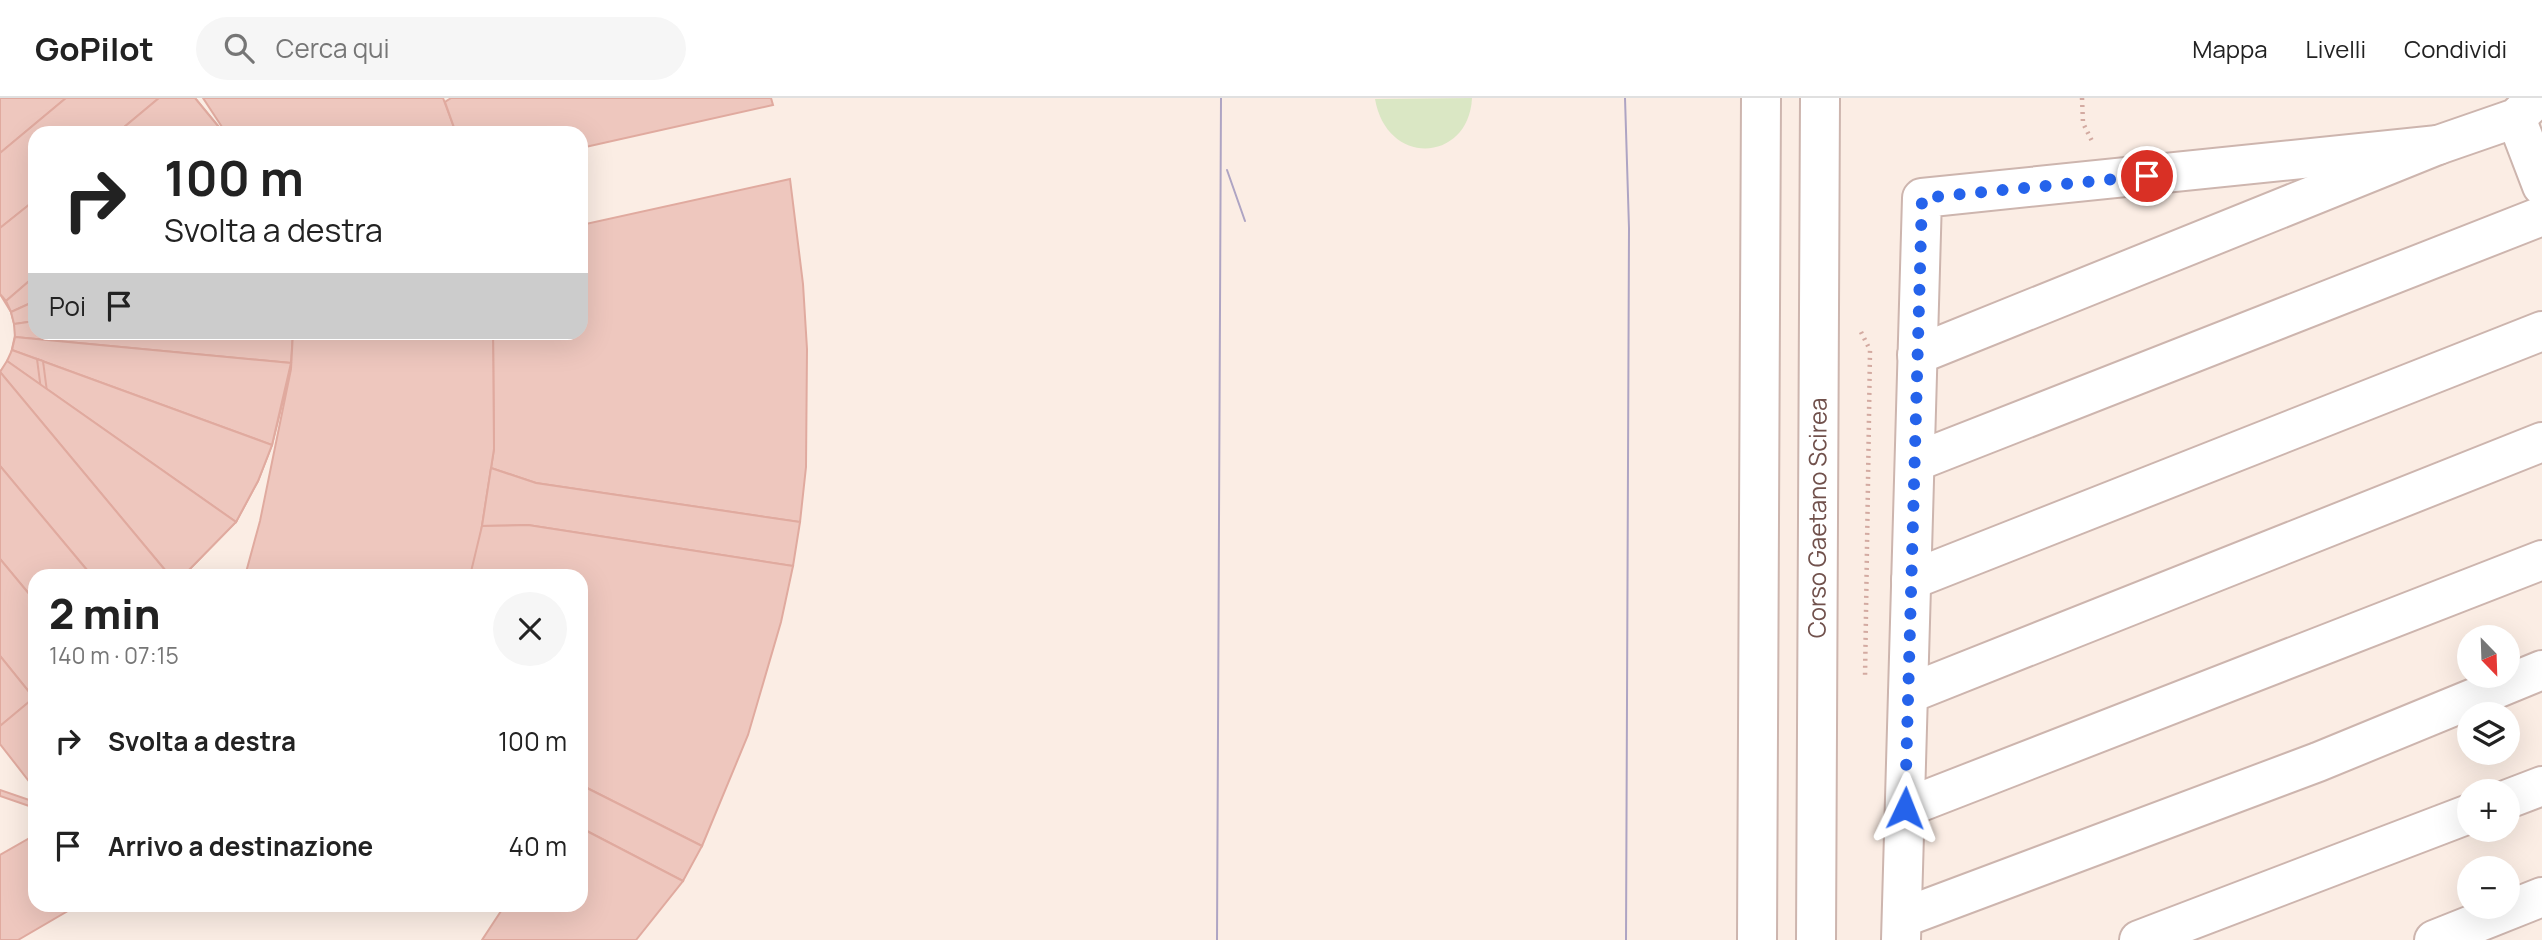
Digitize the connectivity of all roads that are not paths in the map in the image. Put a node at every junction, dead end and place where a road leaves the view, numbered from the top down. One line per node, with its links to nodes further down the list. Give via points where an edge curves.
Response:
1 (1761, 98): 21 (street)
2 (1820, 98): 22 (street, Corso Gaetano Scirea)
3 (2526, 108): 4 (street); 5 (street)
4 (2438, 145): 8 (street); 8 (street, via 1922,198)
5 (2542, 186)
6 (2542, 216): 10 (street)
7 (2542, 331): 12 (street)
8 (1917, 355): 10 (street)
9 (2542, 442): 14 (street)
10 (1915, 462): 12 (street)
11 (2542, 559): 17 (street)
12 (1911, 580): 14 (street)
13 (2542, 670): 20 (street)
14 (1908, 694): 17 (street)
15 (2542, 786): 16 (street)
16 (2520, 794)
17 (1905, 808): 20 (street)
18 (2457, 819): 23 (street)
19 (2542, 897): 24 (street)
20 (1902, 929)
21 (1757, 940)
22 (1816, 940)
23 (2139, 940)
24 (2434, 940)

